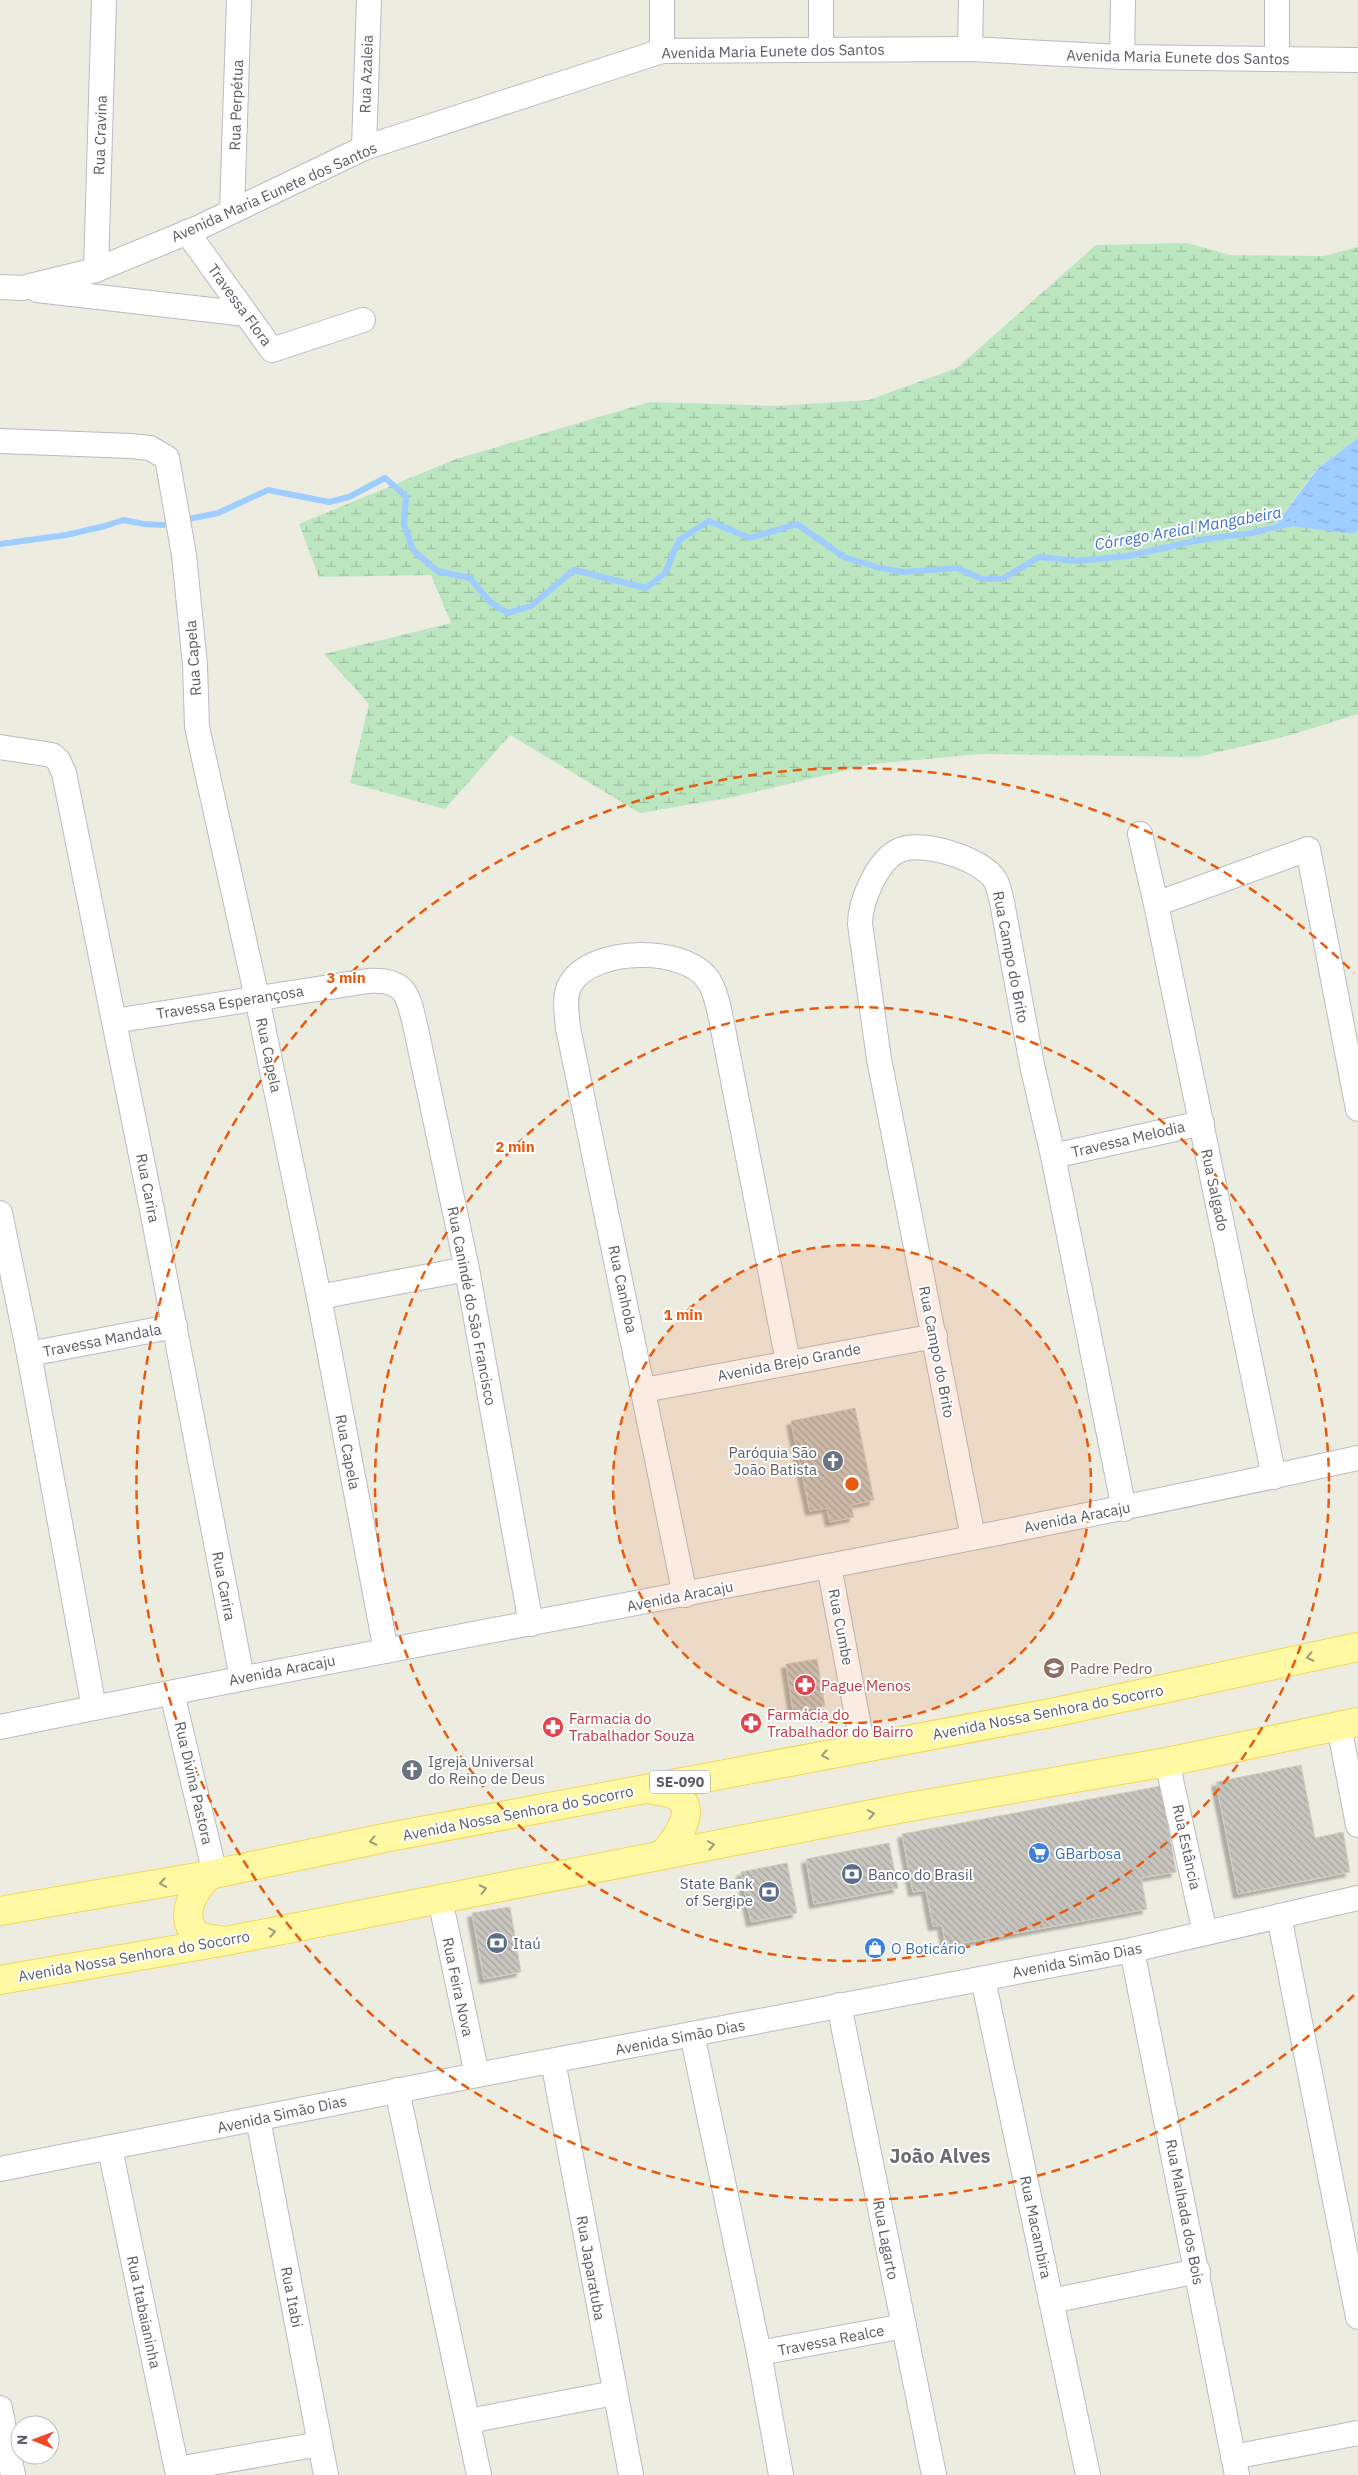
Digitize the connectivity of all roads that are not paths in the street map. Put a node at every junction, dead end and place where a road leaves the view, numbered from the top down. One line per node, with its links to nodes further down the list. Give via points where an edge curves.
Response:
1 (104, 0): 18 (street, Rua Cravina)
2 (239, 0): 16 (street, Rua Perpétua)
3 (369, 0): 15 (street, Rua Azaleia)
4 (662, 0): 11 (street)
5 (821, 0): 9 (street)
6 (971, 0): 10 (street)
7 (1123, 0): 12 (street)
8 (1277, 0): 13 (street)
9 (821, 49): 10 (street, Avenida Maria Eunete dos Santos); 11 (street, Avenida Maria Eunete dos Santos)
10 (970, 49): 12 (street, Avenida Maria Eunete dos Santos)
11 (662, 51): 15 (street, Avenida Maria Eunete dos Santos)
12 (1122, 57): 13 (street, Avenida Maria Eunete dos Santos)
13 (1277, 58): 14 (street, Avenida Maria Eunete dos Santos)
14 (1358, 60)
15 (364, 148): 16 (street, Avenida Maria Eunete dos Santos)
16 (232, 210): 17 (street, Avenida Maria Eunete dos Santos)
17 (187, 232): 18 (street, Avenida Maria Eunete dos Santos); 20 (street, Travessa Flora)
18 (96, 270): 19 (street, Avenida Maria Eunete dos Santos)
19 (11, 288): 20 (street, Avenida Maria Eunete dos Santos)
20 (246, 314): 21 (street, Travessa Flora, via 272,350)
21 (363, 320)
22 (0, 442): 27 (street, Rua Capela, via 131,446 150,448 168,458 184,554 197,727)
23 (0, 747): 28 (street, Rua Carira, via 46,753 61,765)
24 (1140, 834): 25 (street, Rua Salgado)
25 (1156, 904): 29 (street, via 1308,849); 30 (street, Rua Salgado)
26 (404, 990): 27 (street, Travessa Esperançosa, via 392,982 368,981); 33 (street, Rua Canindé do São Francisco, via 416,1029)
27 (257, 998): 28 (street, Travessa Esperançosa); 34 (street, Rua Capela)
28 (114, 1020): 35 (street, Rua Carira)
29 (1357, 1101)
30 (1202, 1123): 31 (street, Travessa Melodia); 41 (street, Rua Salgado)
31 (1054, 1156): 36 (street, Rua Campo do Brito, via 995,880 981,867 950,853 924,848 900,849 883,865 868,890 860,924 879,1059); 42 (street, Rua Campo do Brito)
32 (0, 1213): 37 (street)
33 (467, 1269): 34 (street); 46 (street, Rua Canindé do São Francisco)
34 (319, 1297): 48 (street, Rua Capela)
35 (175, 1326): 37 (street, Travessa Mandala); 49 (street, Rua Carira)
36 (934, 1336): 38 (street, Avenida Brejo Grande); 43 (street, Rua Campo do Brito)
37 (29, 1354): 51 (street)
38 (788, 1362): 39 (street, Avenida Brejo Grande); 39 (street, Rua Canhoba, via 723,1029 709,981 697,970 677,960 615,957 583,970 570,983 566,1010 573,1057)
39 (644, 1390): 45 (street, Rua Canhoba)
40 (1358, 1458): 41 (street, Avenida Aracaju)
41 (1274, 1477): 42 (street, Avenida Aracaju)
42 (1124, 1509): 43 (street, Avenida Aracaju)
43 (973, 1537): 44 (street, Avenida Aracaju)
44 (829, 1566): 45 (street, Avenida Aracaju); 54 (street, Rua Cumbe)
45 (685, 1595): 46 (street, Avenida Aracaju)
46 (531, 1624): 48 (street, Avenida Aracaju)
47 (1358, 1647): 54 (main road, Avenida Nossa Senhora do Socorro / SE-090, one-way to 54, via 1051,1713)
48 (386, 1651): 49 (street, Avenida Aracaju)
49 (242, 1678): 50 (street, Avenida Aracaju)
50 (172, 1693): 51 (street, Avenida Aracaju); 59 (street, Rua Divina Pastora)
51 (94, 1708): 53 (street, Avenida Aracaju)
52 (1349, 1724): 55 (main road, Avenida Nossa Senhora do Socorro); 57 (street)
53 (0, 1727)
54 (863, 1748): 56 (main road, Avenida Nossa Senhora do Socorro / SE-090, one-way to 56)
55 (1167, 1762): 58 (main road, Avenida Nossa Senhora do Socorro, one-way to 55, via 908,1807); 64 (street, Rua Estância)
56 (646, 1789): 58 (main road, via 674,1795 684,1806 684,1824); 59 (main road, Avenida Nossa Senhora do Socorro / SE-090, one-way to 59, via 384,1838)
57 (1358, 1825)
58 (662, 1855): 61 (main road, Avenida Nossa Senhora do Socorro, one-way to 58)
59 (212, 1875): 62 (main road, Avenida Nossa Senhora do Socorro / SE-090, one-way to 62); 65 (main road, via 192,1896 191,1925 199,1935)
60 (1358, 1898): 63 (street, Avenida Simão Dias)
61 (440, 1899): 65 (main road, Avenida Nossa Senhora do Socorro, one-way to 61); 72 (street, Rua Feira Nova)
62 (0, 1911)
63 (1279, 1916): 64 (street, Avenida Simão Dias); 77 (street)
64 (1204, 1933): 66 (street, Avenida Simão Dias)
65 (226, 1941): 68 (main road, Avenida Nossa Senhora do Socorro)
66 (1132, 1950): 67 (street, Avenida Simão Dias); 78 (street, Rua Malhada dos Bois)
67 (983, 1979): 69 (street, Avenida Simão Dias); 79 (street, Rua Macambira)
68 (0, 1980)
69 (839, 2005): 70 (street, Avenida Simão Dias); 81 (street, Rua Lagarto)
70 (692, 2034): 71 (street, Avenida Simão Dias); 82 (street)
71 (553, 2061): 72 (street, Avenida Simão Dias); 83 (street, Rua Japaratuba)
72 (477, 2074): 73 (street, Avenida Simão Dias)
73 (397, 2090): 74 (street, Avenida Simão Dias); 85 (street)
74 (258, 2119): 75 (street, Avenida Simão Dias); 88 (street, Rua Itabi)
75 (110, 2149): 76 (street, Avenida Simão Dias); 90 (street, Rua Itabaianinha)
76 (0, 2169)
77 (1351, 2240): 80 (street)
78 (1198, 2271): 79 (street); 89 (street, Rua Malhada dos Bois)
79 (1051, 2301): 97 (street, Rua Macambira)
80 (1358, 2317)
81 (904, 2326): 82 (street, Travessa Realce); 96 (street, Rua Lagarto)
82 (759, 2353): 95 (street)
83 (614, 2393): 85 (street); 94 (street, Rua Japaratuba)
84 (0, 2408): 87 (street)
85 (469, 2421): 93 (street)
86 (1358, 2433): 89 (street)
87 (3, 2437): 91 (street)
88 (320, 2444): 90 (street); 92 (street, Rua Itabi)
89 (1235, 2466)
90 (177, 2472)
91 (13, 2475)
92 (326, 2475)
93 (479, 2475)
94 (631, 2475)
95 (781, 2475)
96 (934, 2475)
97 (1088, 2475)

